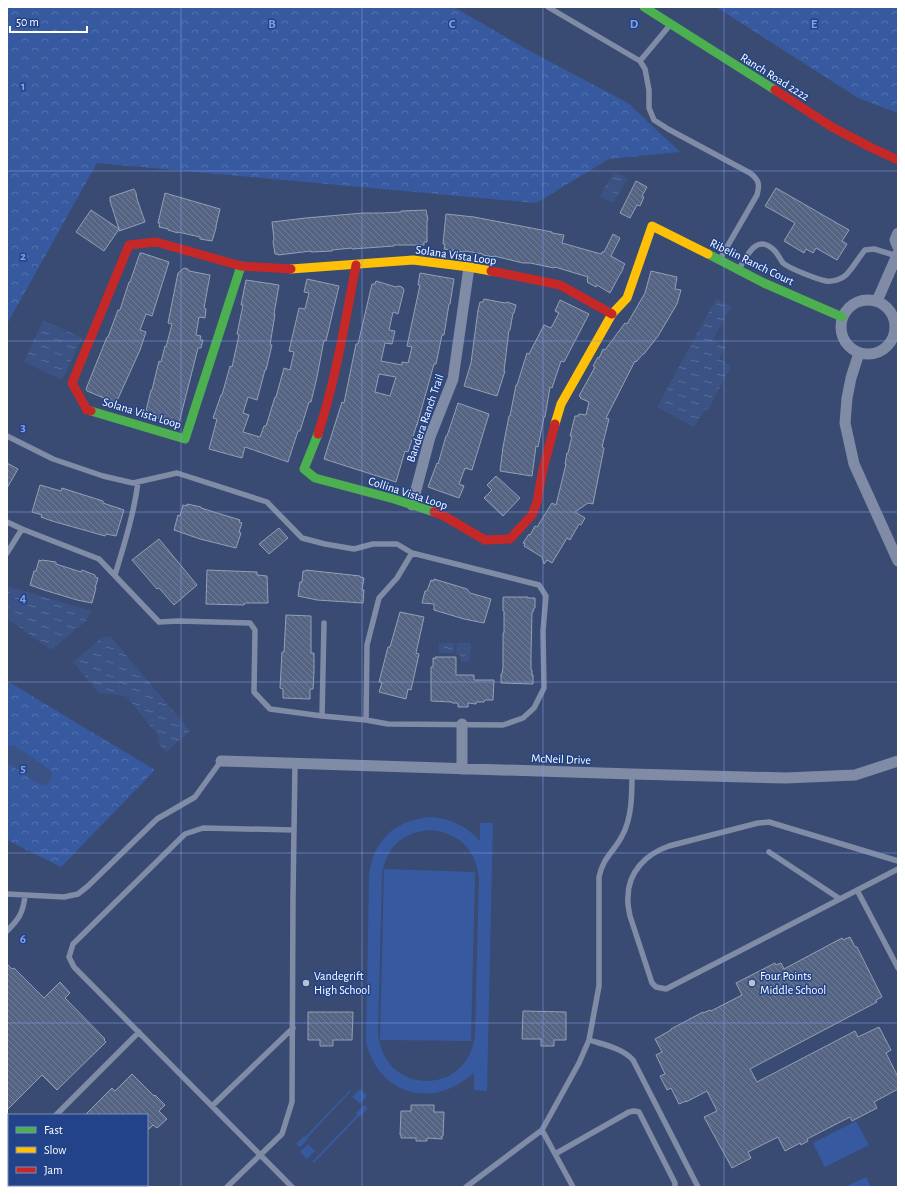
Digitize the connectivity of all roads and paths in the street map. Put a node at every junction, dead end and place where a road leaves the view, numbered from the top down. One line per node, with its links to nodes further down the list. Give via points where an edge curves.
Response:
1 (548, 7): 4 (lane)
2 (644, 7): 3 (street, Ranch Road 2222)
3 (670, 24): 4 (lane); 5 (street, Ranch Road 2222, via 832,127)
4 (640, 61): 9 (lane, via 645,69 650,90 649,108 654,120 750,173 759,182 757,195)
5 (898, 160)
6 (652, 226): 9 (street, Ribelin Ranch Court); 15 (street, Collina Vista Loop, via 627,298)
7 (898, 233): 8 (street, via 895,240)
8 (898, 252): 13 (lane, via 865,250 846,275 834,281 826,281 783,262 776,251 768,245 758,245 750,250); 14 (street)
9 (720, 260): 13 (street, Ribelin Ranch Court)
10 (356, 265): 11 (street, Solana Vista Loop, via 297,269); 12 (street, Solana Vista Loop, via 413,260); 21 (street, Collina Vista Loop, via 331,390 304,469 315,478)
11 (241, 266): 11 (street, Solana Vista Loop, via 156,242 129,245 72,383 87,410 185,439)
12 (469, 267): 15 (street, Solana Vista Loop, via 560,285); 21 (street, Bandera Ranch Trail, via 453,379 430,437)
13 (739, 270): 16 (street, Ribelin Ranch Court)
14 (877, 301): 16 (street, via 867,299 856,302); 17 (street, via 886,306 893,315)
15 (612, 314): 21 (street, Collina Vista Loop, via 561,404 532,515 510,539 485,540 444,516)
16 (842, 317): 18 (street, via 841,334 851,349)
17 (896, 332): 18 (street, via 889,345 880,352 870,355)
18 (859, 353): 26 (street, via 847,398 845,424 854,464)
19 (7, 436): 20 (lane, via 53,459 103,476)
20 (138, 482): 25 (lane, via 177,473 267,502 302,538 354,549 374,544 397,544); 27 (lane, via 135,503)
21 (412, 505)
22 (7, 522): 23 (lane)
23 (22, 529): 24 (lane); 27 (lane, via 99,559)
24 (7, 553)
25 (412, 553): 30 (lane, via 397,578 379,598 367,645); 31 (lane, via 540,584 546,596 544,688 534,708 523,718 503,725)
26 (897, 556)
27 (115, 575): 29 (lane, via 159,622 250,624 255,630 254,692 270,709)
28 (324, 623): 29 (lane)
29 (322, 716): 30 (lane)
30 (366, 720): 31 (lane, via 388,724)
31 (462, 724): 35 (street)
32 (221, 761): 34 (street, McNeil Drive); 43 (lane, via 195,797 157,819 78,894 64,897)
33 (898, 761): 36 (street, McNeil Drive, via 855,775 786,778)
34 (295, 764): 35 (street, McNeil Drive); 37 (lane)
35 (462, 769): 36 (street, McNeil Drive)
36 (632, 774): 49 (lane, via 628,820 622,836 601,868 599,877 599,986)
37 (294, 830): 47 (lane); 48 (lane, via 203,828 185,834 73,944 69,957 74,967)
38 (769, 852): 44 (lane)
39 (898, 860): 44 (lane, via 769,822 658,850 646,858 638,868 633,876 628,897 630,916 652,983 656,987 666,989)
40 (898, 870): 41 (lane)
41 (857, 890): 44 (lane); 46 (lane)
42 (7, 894): 43 (lane)
43 (25, 896): 45 (lane, via 22,914)
44 (840, 900)
45 (7, 932)
46 (898, 968)
47 (293, 1028): 50 (lane); 54 (lane, via 292,1102 282,1134)
48 (139, 1032): 50 (lane); 51 (lane)
49 (589, 1040): 52 (lane); 60 (lane, via 621,1050 633,1060)
50 (212, 1106): 54 (lane)
51 (57, 1114)
52 (542, 1130): 53 (lane); 57 (lane)
53 (555, 1154): 58 (lane); 59 (lane, via 629,1112 638,1112)
54 (260, 1155): 55 (lane); 56 (lane)
55 (227, 1187)
56 (292, 1187)
57 (466, 1187)
58 (573, 1187)
59 (676, 1187)
60 (698, 1187)

